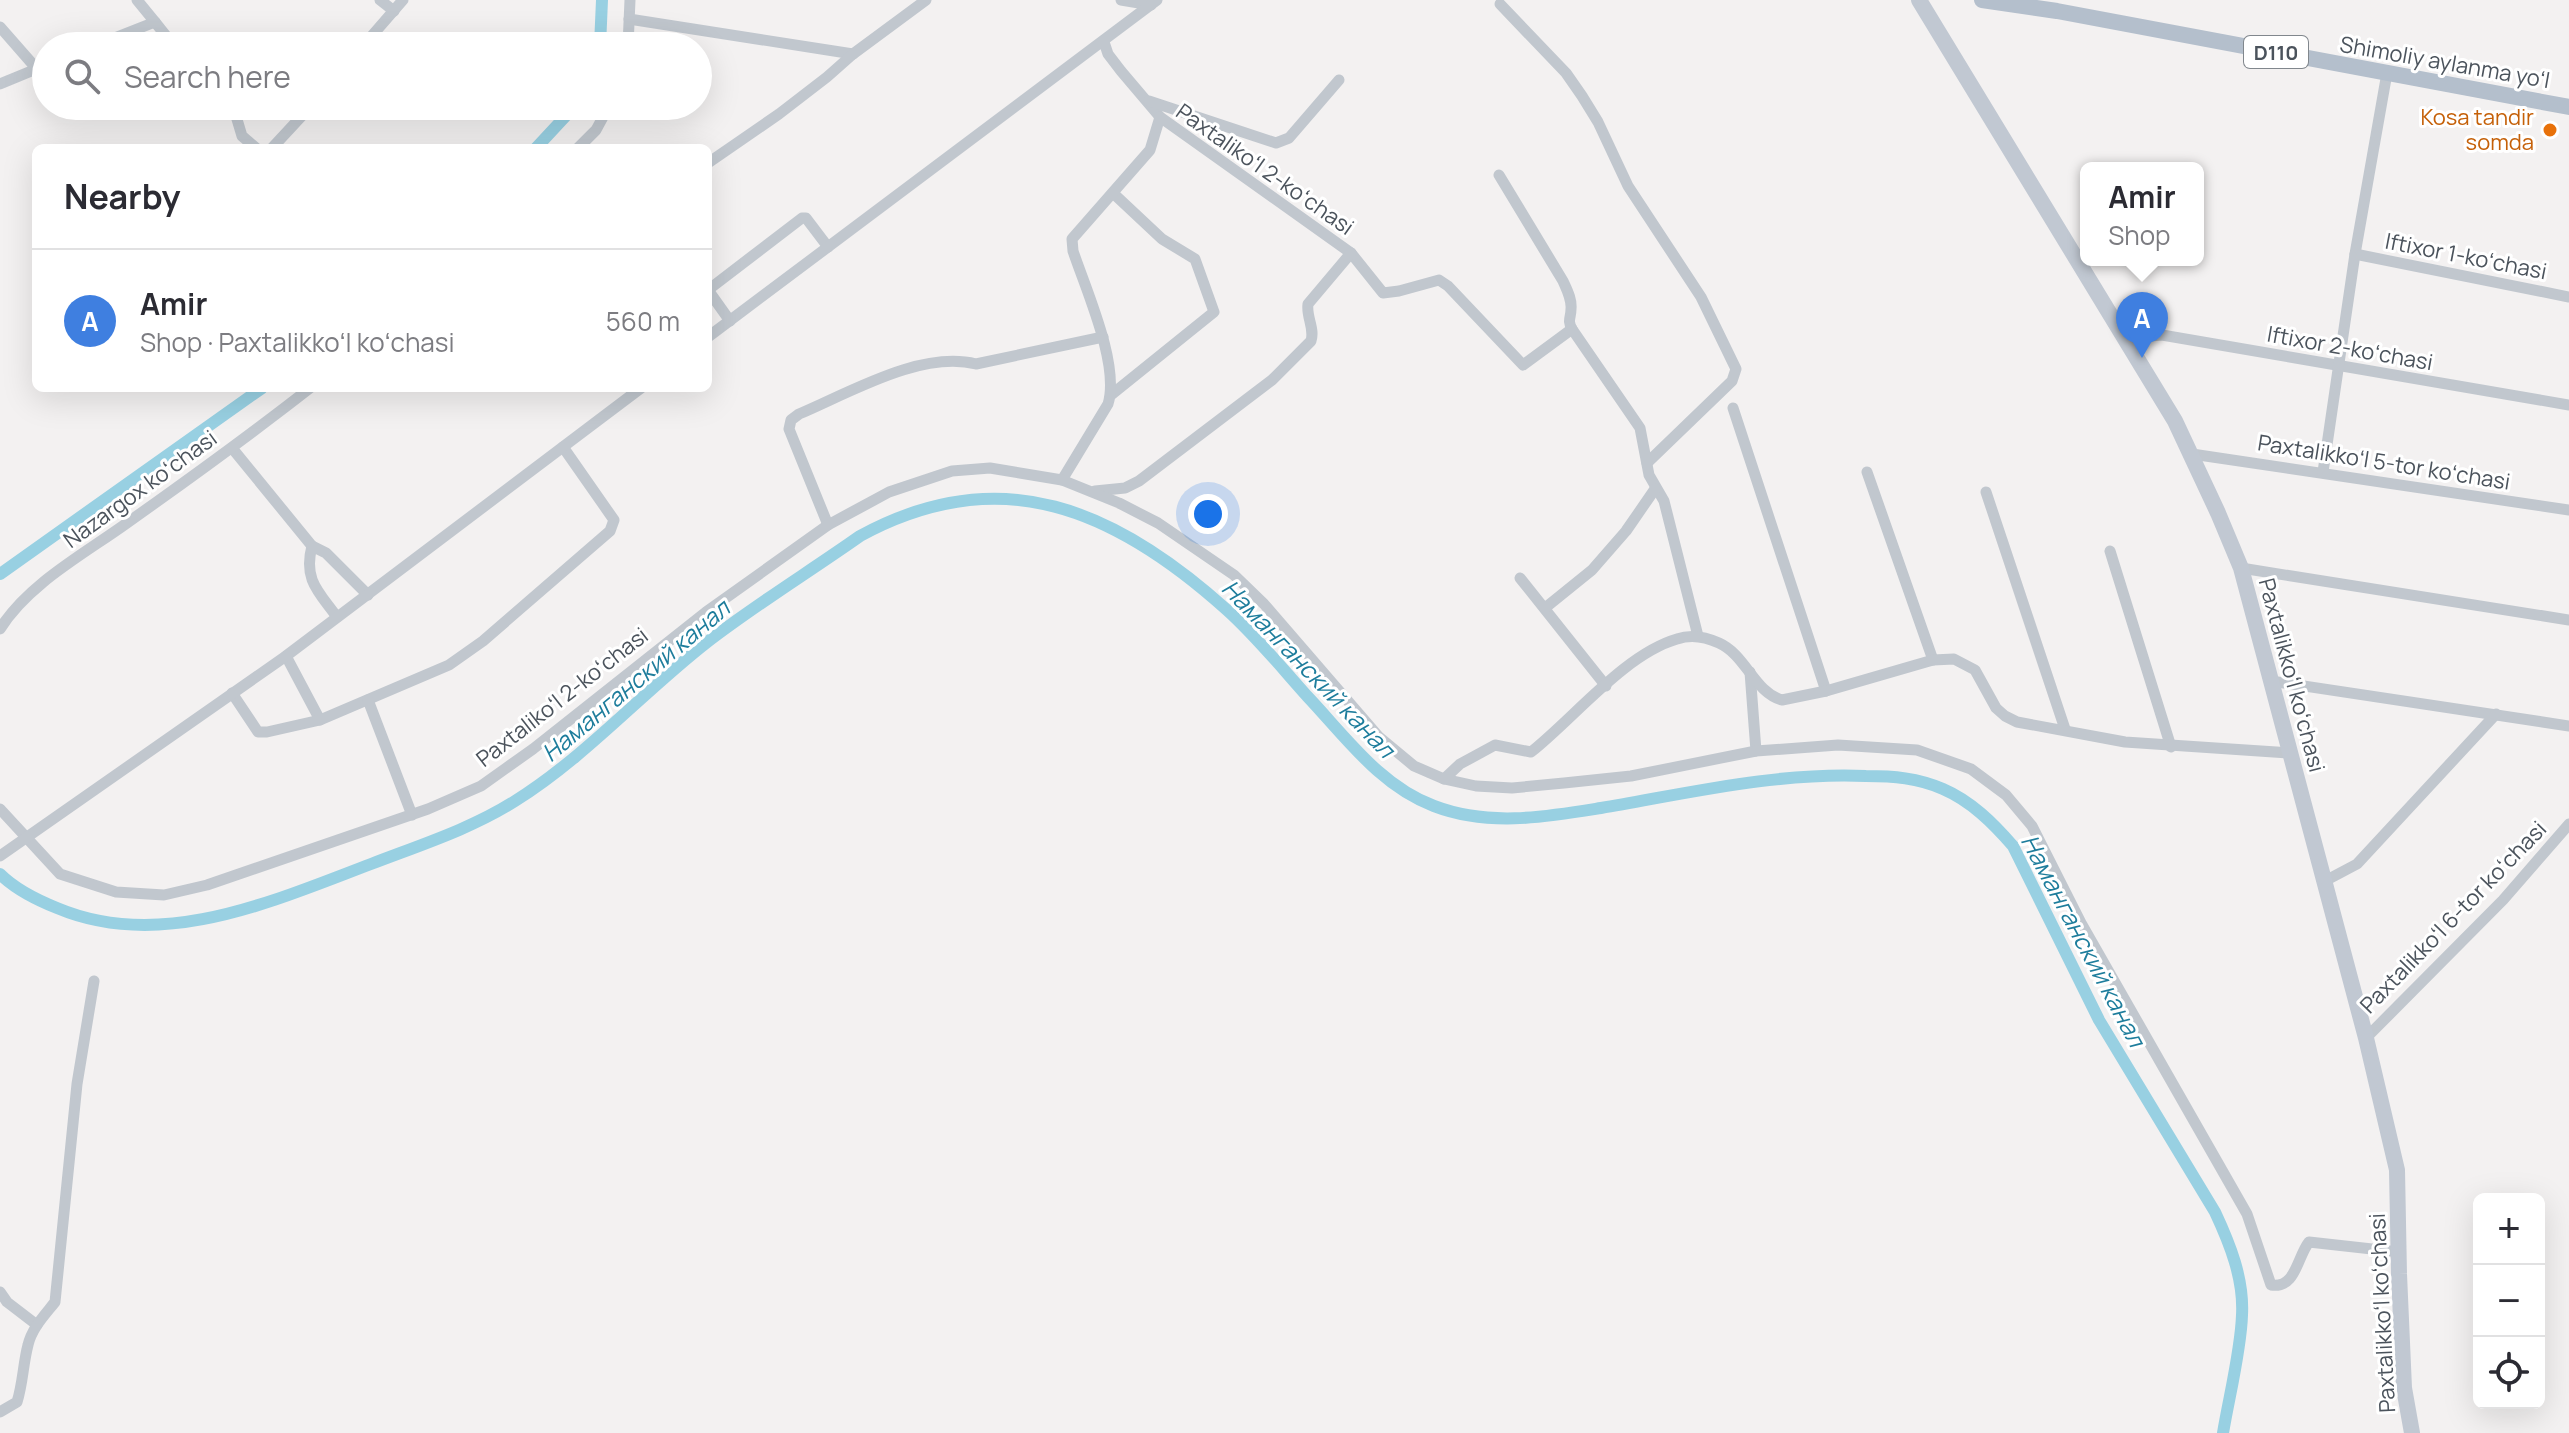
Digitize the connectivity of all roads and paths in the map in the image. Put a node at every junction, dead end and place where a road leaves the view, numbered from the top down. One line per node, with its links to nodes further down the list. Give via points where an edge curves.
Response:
1 (137, 0): 13 (street)
2 (380, 0): 11 (street)
3 (403, 0): 11 (street)
4 (630, 0): 12 (street)
5 (926, 0): 20 (street)
6 (1121, 0): 9 (street)
7 (1919, 0): 41 (street, Paxtalikkoʻl koʻchasi)
8 (1982, 0): 23 (main road, Shimoliy aylanma yoʻl / D110)
9 (1154, 2): 19 (street)
10 (1500, 4): 60 (street, via 1582,96 1628,186 1701,297 1736,369 1732,381)
11 (394, 11): 17 (street)
12 (629, 19): 18 (street); 20 (street)
13 (155, 22): 15 (street); 16 (street)
14 (0, 27): 21 (street)
15 (130, 32)
16 (163, 32)
17 (375, 32)
18 (629, 32)
19 (1104, 42): 26 (street); 38 (street)
20 (853, 54): 35 (street)
21 (32, 58)
22 (32, 71): 25 (street)
23 (2387, 73): 27 (main road, Shimoliy aylanma yoʻl / D110); 40 (street)
24 (1339, 80): 26 (street, via 1289,138 1276,143)
25 (0, 84)
26 (1148, 101): 28 (street)
27 (2569, 107)
28 (1160, 117): 37 (street, Paxtalikoʻl 2-koʻchasi, via 1150,150); 39 (street, Paxtalikoʻl 2-koʻchasi)
29 (237, 120): 32 (street)
30 (298, 120): 33 (street)
31 (601, 120): 34 (street)
32 (251, 144)
33 (276, 144)
34 (582, 144)
35 (712, 160)
36 (1499, 175): 47 (street, via 1566,289)
37 (1114, 194): 49 (street, Paxtalikoʻl 2-koʻchasi, via 1072,239); 54 (street, via 1162,239 1195,259 1214,312)
38 (828, 247): 43 (street, via 802,218); 46 (street)
39 (1351, 253): 47 (street, via 1383,293 1439,280 1521,364); 65 (street, Paxtalikoʻl 2-koʻchasi, via 1308,304 1311,341 1272,380 1139,481 1125,488)
40 (2355, 254): 45 (street, Iftixor 1-koʻchasi); 51 (street)
41 (2080, 264)
42 (2081, 266): 50 (street, Paxtalikkoʻl koʻchasi)
43 (712, 287)
44 (712, 296): 46 (street)
45 (2569, 297)
46 (730, 321): 48 (street)
47 (1572, 329): 60 (street, via 1640,428)
48 (712, 334)
49 (1103, 337): 54 (street, Paxtalikoʻl 2-koʻchasi); 68 (street, via 976,364 911,366 799,414 789,429)
50 (2125, 338): 51 (street, Iftixor 2-koʻchasi, via 2162,335); 59 (street, Paxtalikkoʻl koʻchasi)
51 (2339, 367): 55 (street, Iftixor 2-koʻchasi); 62 (street)
52 (305, 392): 58 (street, Nazargox koʻchasi)
53 (636, 392): 57 (street)
54 (1111, 395): 63 (street)
55 (2569, 405)
56 (1733, 408): 84 (street)
57 (563, 447): 73 (street); 86 (street, via 614,520 610,531 449,665)
58 (232, 448): 69 (street); 77 (street, Nazargox koʻchasi, via 52,577 11,611)
59 (2192, 454): 62 (street, Paxtalikkoʻl 5-tor koʻchasi); 71 (street, Paxtalikkoʻl koʻchasi)
60 (1647, 463): 64 (street)
61 (1867, 472): 80 (street)
62 (2323, 472): 67 (street, Paxtalikkoʻl 5-tor koʻchasi)
63 (1062, 480): 65 (street, Paxtalikoʻl 2-koʻchasi); 68 (street, Paxtalikoʻl 2-koʻchasi, via 990,468 952,471 889,492)
64 (1655, 489): 74 (street, via 1626,531); 78 (street, via 1664,501)
65 (1090, 491): 94 (street, via 1158,523 1234,575 1379,737 1414,766)
66 (1986, 492): 90 (street)
67 (2569, 510)
68 (828, 525): 96 (street, Paxtalikoʻl 2-koʻchasi, via 481,786)
69 (312, 546): 73 (street, via 322,549); 75 (street, via 311,582)
70 (2110, 551): 91 (street)
71 (2241, 568): 76 (street); 82 (street, Paxtalikkoʻl koʻchasi)
72 (1520, 578): 74 (street)
73 (368, 595): 75 (street)
74 (1549, 612): 83 (street)
75 (337, 617): 79 (street)
76 (2569, 620)
77 (0, 629)
78 (1698, 636): 81 (street, via 1721,643); 83 (street, via 1662,644)
79 (286, 656): 85 (street); 88 (street)
80 (1933, 660): 84 (street); 90 (street, via 1954,659 1975,670 2005,716)
81 (1750, 672): 84 (street, via 1782,700); 92 (street)
82 (2271, 681): 87 (street); 93 (street, Paxtalikkoʻl koʻchasi)
83 (1606, 686): 94 (street, via 1531,752 1495,745)
84 (1826, 691)
85 (232, 693): 88 (street, via 258,732); 98 (street)
86 (368, 700): 88 (street); 96 (street)
87 (2496, 714): 89 (street); 100 (street, via 2357,864)
88 (320, 720)
89 (2569, 726)
90 (2065, 729): 91 (street)
91 (2171, 747): 93 (street)
92 (1756, 751): 94 (street, via 1631,776 1512,788); 103 (street, via 1838,745 1917,750 1971,769 2006,795 2032,826 2099,957 2242,1204 2269,1282 2289,1282 2309,1242)
93 (2290, 753): 100 (street, Paxtalikkoʻl koʻchasi)
94 (1444, 779)
95 (0, 809): 98 (street)
96 (412, 815): 98 (street, Paxtalikoʻl 2-koʻchasi, via 164,895 116,892 60,874)
97 (2569, 824): 102 (street, Paxtalikkoʻl 6-tor koʻchasi, via 2503,900)
98 (25, 839): 99 (street)
99 (0, 856)
100 (2323, 882): 102 (street, Paxtalikkoʻl koʻchasi)
101 (94, 981): 105 (street, via 77,1084 55,1302)
102 (2366, 1038): 103 (street, Paxtalikkoʻl koʻchasi, via 2397,1170)
103 (2399, 1252): 107 (street, Paxtalikkoʻl koʻchasi, via 2404,1388)
104 (0, 1292): 105 (street)
105 (37, 1325): 106 (street, via 17,1402)
106 (0, 1412)
107 (2412, 1433)

